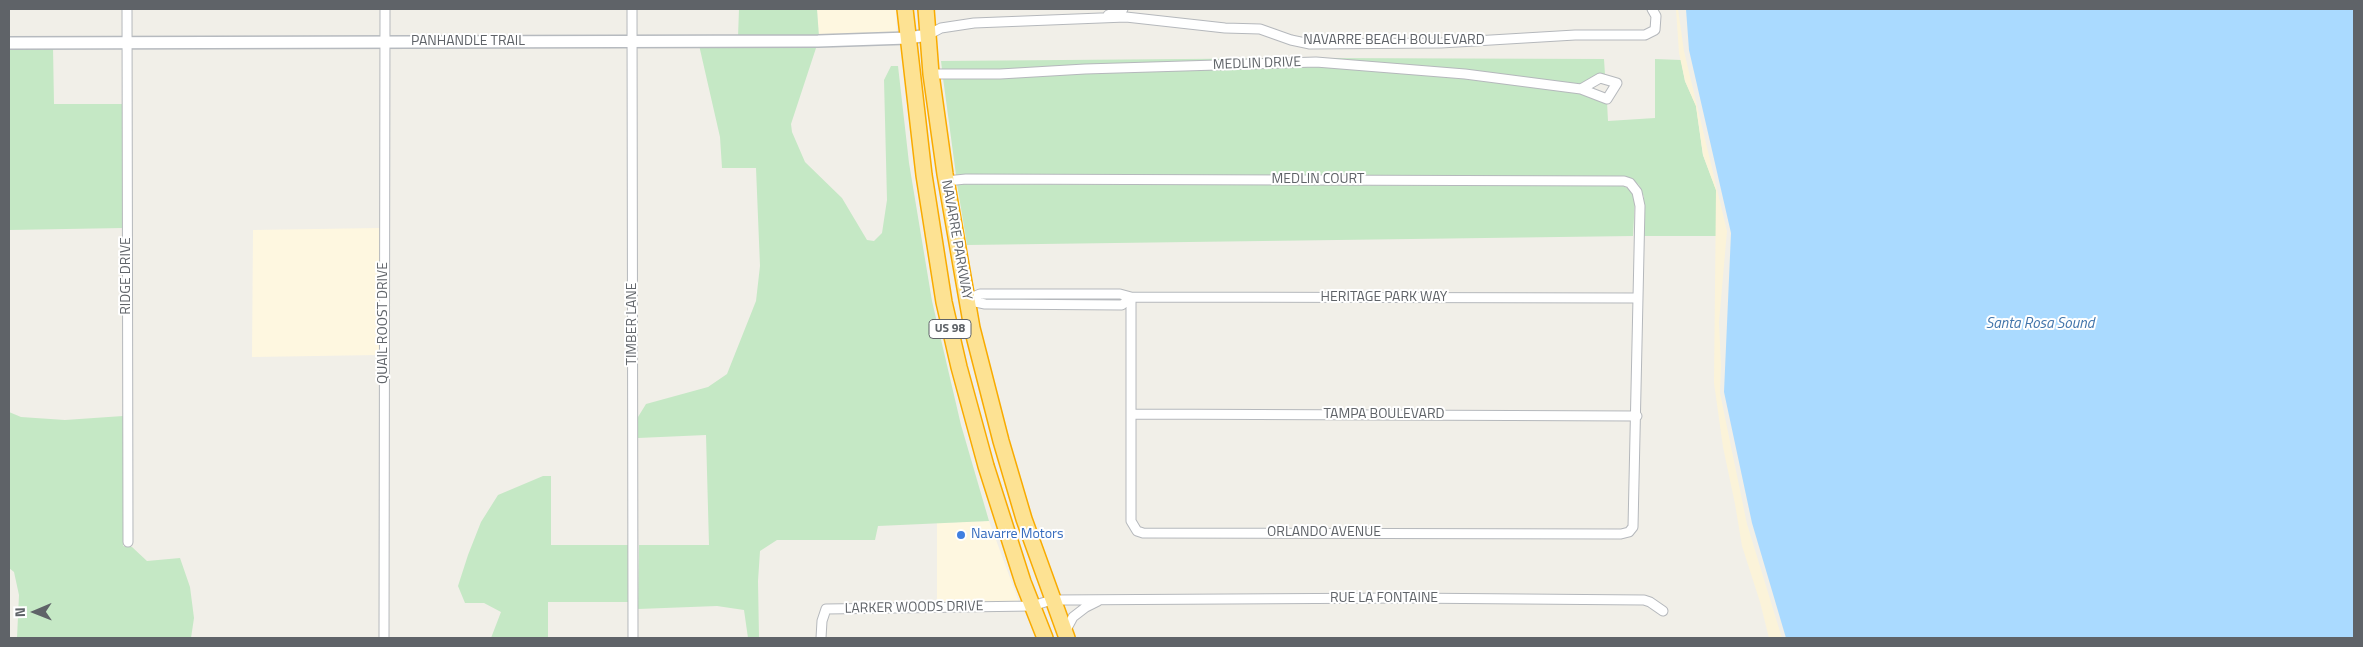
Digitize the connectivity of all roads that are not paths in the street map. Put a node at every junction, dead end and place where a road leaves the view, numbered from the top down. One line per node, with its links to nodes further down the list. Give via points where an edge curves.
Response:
1 (127, 9): 14 (street, RIDGE DRIVE)
2 (385, 9): 12 (street, QUAIL ROOST DRIVE)
3 (632, 9): 11 (street, TIMBER LANE)
4 (905, 9): 10 (highway, NAVARRE PARKWAY / US 98)
5 (926, 9): 9 (highway, NAVARRE PARKWAY / US 98)
6 (1123, 9): 8 (street)
7 (1652, 9): 8 (street, NAVARRE BEACH BOULEVARD, via 1656,16 1655,30 1645,35 1575,35 1441,43 1310,44 1260,29)
8 (1103, 17): 9 (street, via 974,23 942,28)
9 (928, 35): 10 (street, PANHANDLE TRAIL); 15 (highway, NAVARRE PARKWAY / US 98)
10 (908, 38): 11 (street, PANHANDLE TRAIL); 17 (highway, NAVARRE PARKWAY / US 98)
11 (632, 40): 12 (street, PANHANDLE TRAIL); 32 (street, TIMBER LANE)
12 (385, 42): 14 (street, PANHANDLE TRAIL); 31 (street, QUAIL ROOST DRIVE)
13 (9, 43): 14 (street, PANHANDLE TRAIL)
14 (127, 43): 25 (street, RIDGE DRIVE)
15 (931, 74): 16 (street, MEDLIN DRIVE, via 1316,62 1465,74); 18 (highway, NAVARRE PARKWAY / US 98)
16 (1581, 89)
17 (916, 112): 21 (highway, via 926,148 949,285); 22 (highway, NAVARRE PARKWAY / US 98, via 939,273)
18 (946, 181): 20 (street, MEDLIN COURT, via 1624,181 1635,187 1640,198); 21 (highway, NAVARRE PARKWAY / US 98)
19 (1131, 297): 20 (street, HERITAGE PARK WAY); 21 (street, HERITAGE PARK WAY, via 1120,294 980,294); 23 (street, ORLANDO AVENUE)
20 (1637, 298): 24 (street)
21 (966, 300): 22 (highway, via 957,335); 26 (highway, NAVARRE PARKWAY / US 98, via 1001,441)
22 (959, 367): 28 (highway, NAVARRE PARKWAY / US 98, via 989,475)
23 (1131, 414): 24 (street, TAMPA BOULEVARD); 24 (street, ORLANDO AVENUE, via 1131,521 1137,531 1384,534 1628,532 1635,522)
24 (1637, 416)
25 (128, 542)
26 (1052, 600): 27 (street, RUE LA FONTAINE); 28 (street, RUE LA FONTAINE); 30 (highway, NAVARRE PARKWAY / US 98)
27 (1101, 600): 29 (street, RUE LA FONTAINE, via 1644,600); 30 (street, RUE LA FONTAINE, via 1073,617)
28 (1032, 606): 33 (street, LARKER WOODS DRIVE, via 826,609); 34 (highway, NAVARRE PARKWAY / US 98)
29 (1663, 611)
30 (1066, 636)
31 (384, 638)
32 (633, 638)
33 (822, 638)
34 (1044, 638)

